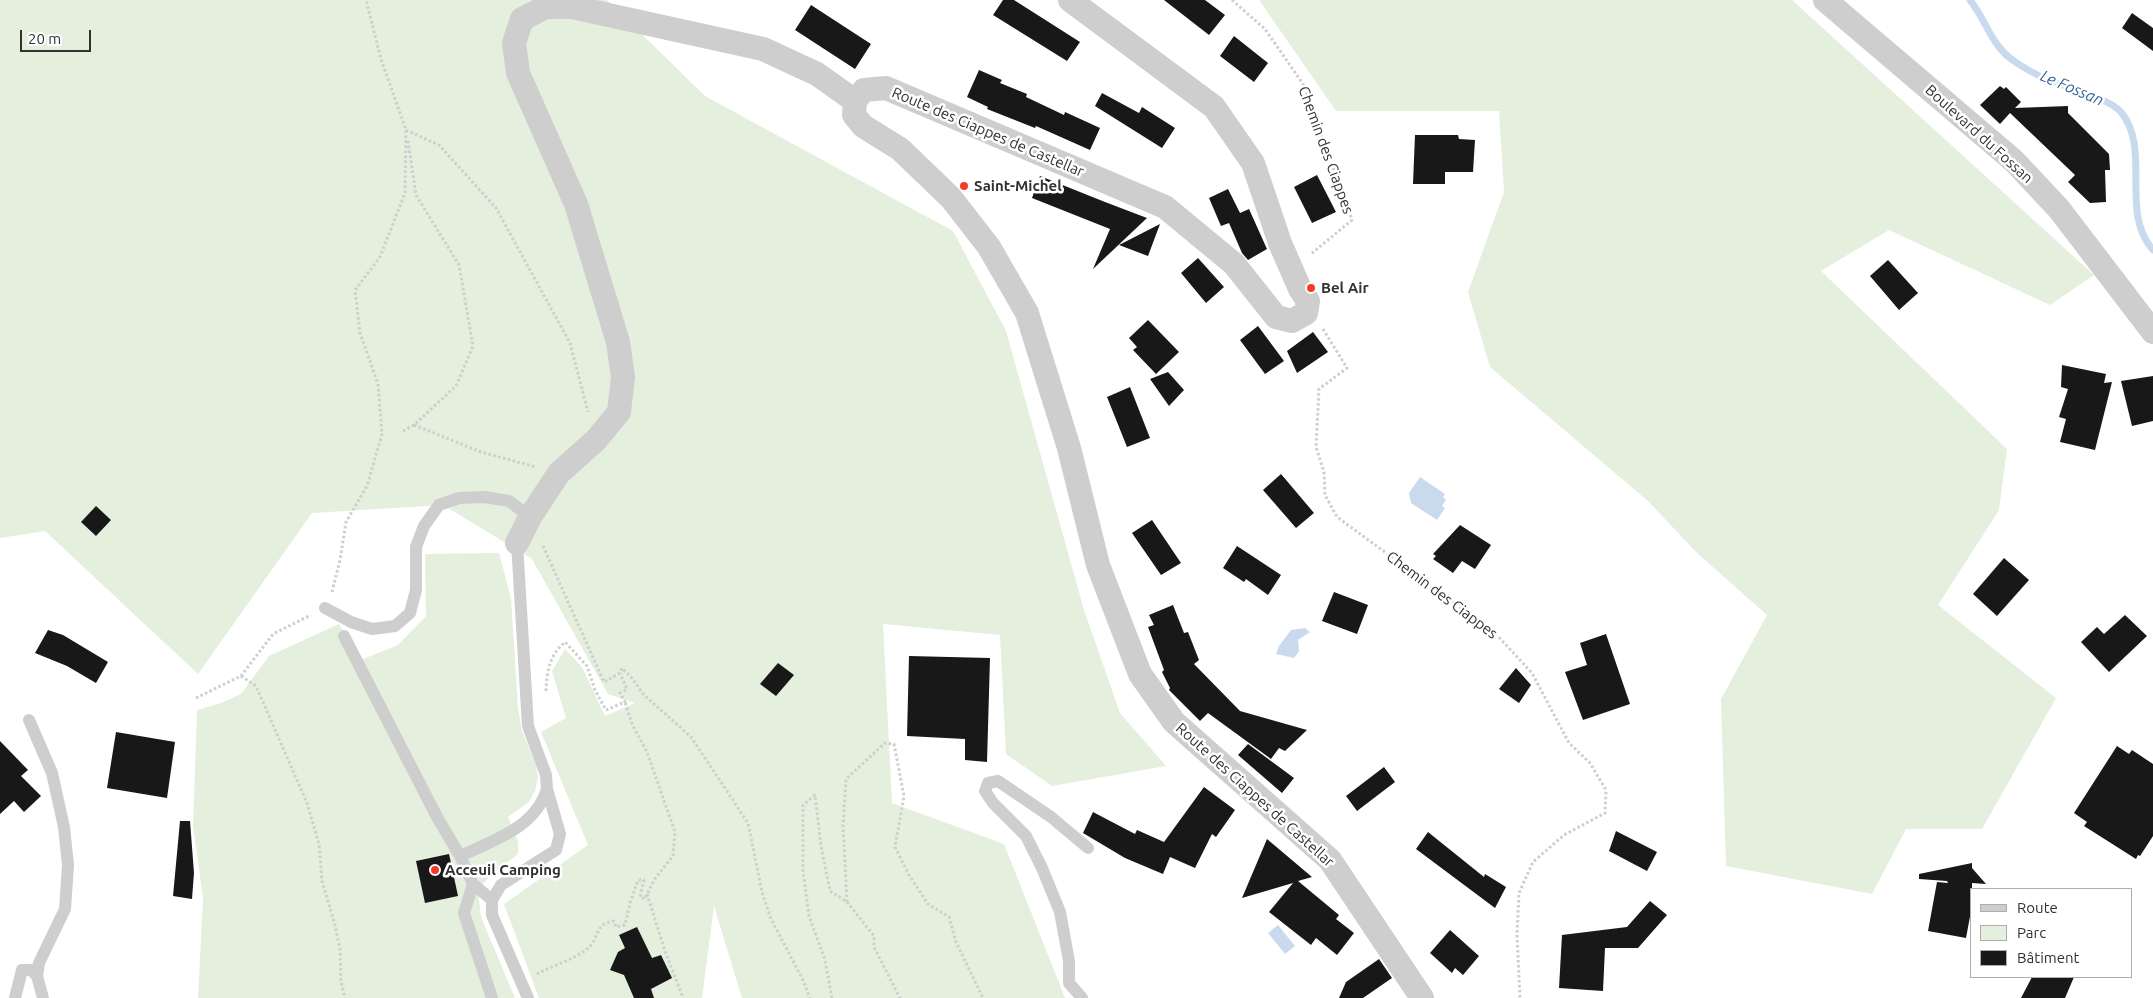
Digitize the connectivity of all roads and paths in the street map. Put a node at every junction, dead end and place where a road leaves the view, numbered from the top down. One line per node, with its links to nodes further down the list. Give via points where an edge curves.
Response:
1 (366, 0): 6 (path, via 381,58)
2 (1070, 0): 5 (street, Route des Ciappes de Castellar, via 1214,107 1252,163 1280,244 1308,301 1306,313 1292,321 1276,316 1234,264 1165,207 886,88 864,90)
3 (1232, 0): 7 (path, Chemin des Ciappes, via 1266,29 1303,84 1352,220 1311,253)
4 (1824, 0): 9 (street, Boulevard du Fossan, via 2014,161 2059,209)
5 (855, 101): 12 (street, via 817,74 762,49 572,6 546,7 522,19 514,43 518,73 576,204 618,342 623,377 619,412); 43 (street, Route des Ciappes de Castellar, via 854,114 863,126 900,149 952,198 989,248 1027,313 1069,448 1098,565 1140,674 1174,722 1330,860)
6 (406, 130): 10 (path, via 416,195 459,265 473,346 456,386); 12 (path, via 439,145 496,208 570,344); 16 (path, via 405,194 380,257 355,290 360,333 378,384 382,434 367,486 346,522 340,560)
7 (1313, 261)
8 (1322, 327): 44 (path, Chemin des Ciappes, via 1347,368 1319,389 1316,448 1324,472 1325,495 1337,516 1494,632 1532,673 1569,743 1590,763 1606,790 1605,813 1564,835 1533,862 1519,893)
9 (2153, 332)
10 (414, 425): 11 (path); 13 (path, via 481,452)
11 (403, 431)
12 (596, 440): 13 (street)
13 (559, 473): 14 (street)
14 (530, 517): 15 (street); 16 (lane, via 509,502 484,497 459,498 439,505 424,526 416,547 416,590 410,613 395,626 372,629); 18 (path, via 604,682)
15 (517, 543): 24 (lane, via 528,726)
16 (326, 608): 19 (path, via 273,634)
17 (344, 636): 26 (lane)
18 (620, 673): 22 (path, via 627,689 620,693); 38 (path, via 622,668 644,695 691,737 748,822 762,892)
19 (241, 676): 21 (path); 35 (path, via 256,686 307,804 319,844 322,881 340,950)
20 (546, 694): 22 (path, via 548,667 556,650 565,642 587,666 606,710)
21 (196, 698)
22 (625, 702): 28 (path, via 647,752 675,832 673,856)
23 (29, 720): 31 (lane, via 52,772 64,827 68,865 65,909 39,963)
24 (548, 789): 26 (lane, via 544,802 527,821); 29 (lane, via 560,834 556,850 502,885)
25 (1088, 848): 42 (lane, via 1051,817 998,781 988,783 985,791 993,804 1026,836 1042,868 1060,912 1069,983)
26 (460, 856): 27 (lane)
27 (473, 884): 29 (lane); 36 (lane, via 464,913)
28 (647, 893): 32 (path, via 645,899 640,897 644,880 638,880 625,925 616,927 614,921 606,922 600,926 587,950 531,976); 37 (path)
29 (492, 900): 32 (lane, via 492,915)
30 (847, 902): 39 (path, via 830,891 816,795 803,806 803,870 809,916 825,960); 40 (path, via 874,936 874,947); 41 (path, via 843,826 846,779 885,743 894,744 904,796 895,847 928,904 949,917 956,942)
31 (37, 976): 33 (lane, via 31,970 22,970); 34 (lane)
32 (526, 997)
33 (15, 998)
34 (43, 998)
35 (345, 998)
36 (492, 998)
37 (683, 998)
38 (810, 998)
39 (832, 998)
40 (900, 998)
41 (983, 998)
42 (1082, 998)
43 (1422, 998)
44 (1520, 998)

